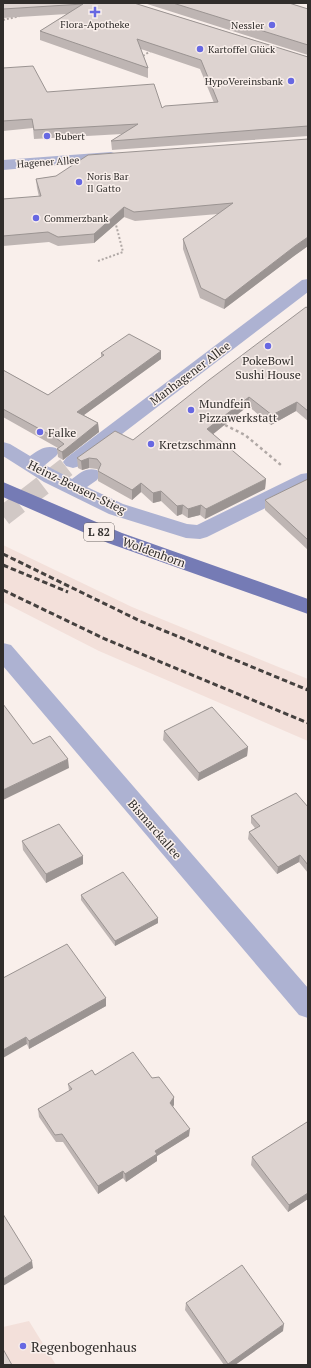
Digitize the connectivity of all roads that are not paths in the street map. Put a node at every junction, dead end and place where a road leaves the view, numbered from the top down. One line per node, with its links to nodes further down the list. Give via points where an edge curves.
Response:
1 (125, 156): 2 (street, Hagener Allee)
2 (3, 165)
3 (308, 285): 4 (street); 7 (street, Manhagener Allee)
4 (308, 298)
5 (3, 448): 8 (street, Heinz-Beusen-Stieg)
6 (49, 452): 8 (street)
7 (73, 462)
8 (31, 465): 11 (street, Heinz-Beusen-Stieg)
9 (90, 475): 11 (street)
10 (305, 481): 11 (street, Heinz-Beusen-Stieg, via 200,532 186,531 116,509)
11 (73, 488)
12 (3, 489): 13 (main road, Woldenhorn / L 82, via 34,505 122,541)
13 (308, 607)
14 (3, 651): 15 (street, Bismarckallee)
15 (308, 1007)

